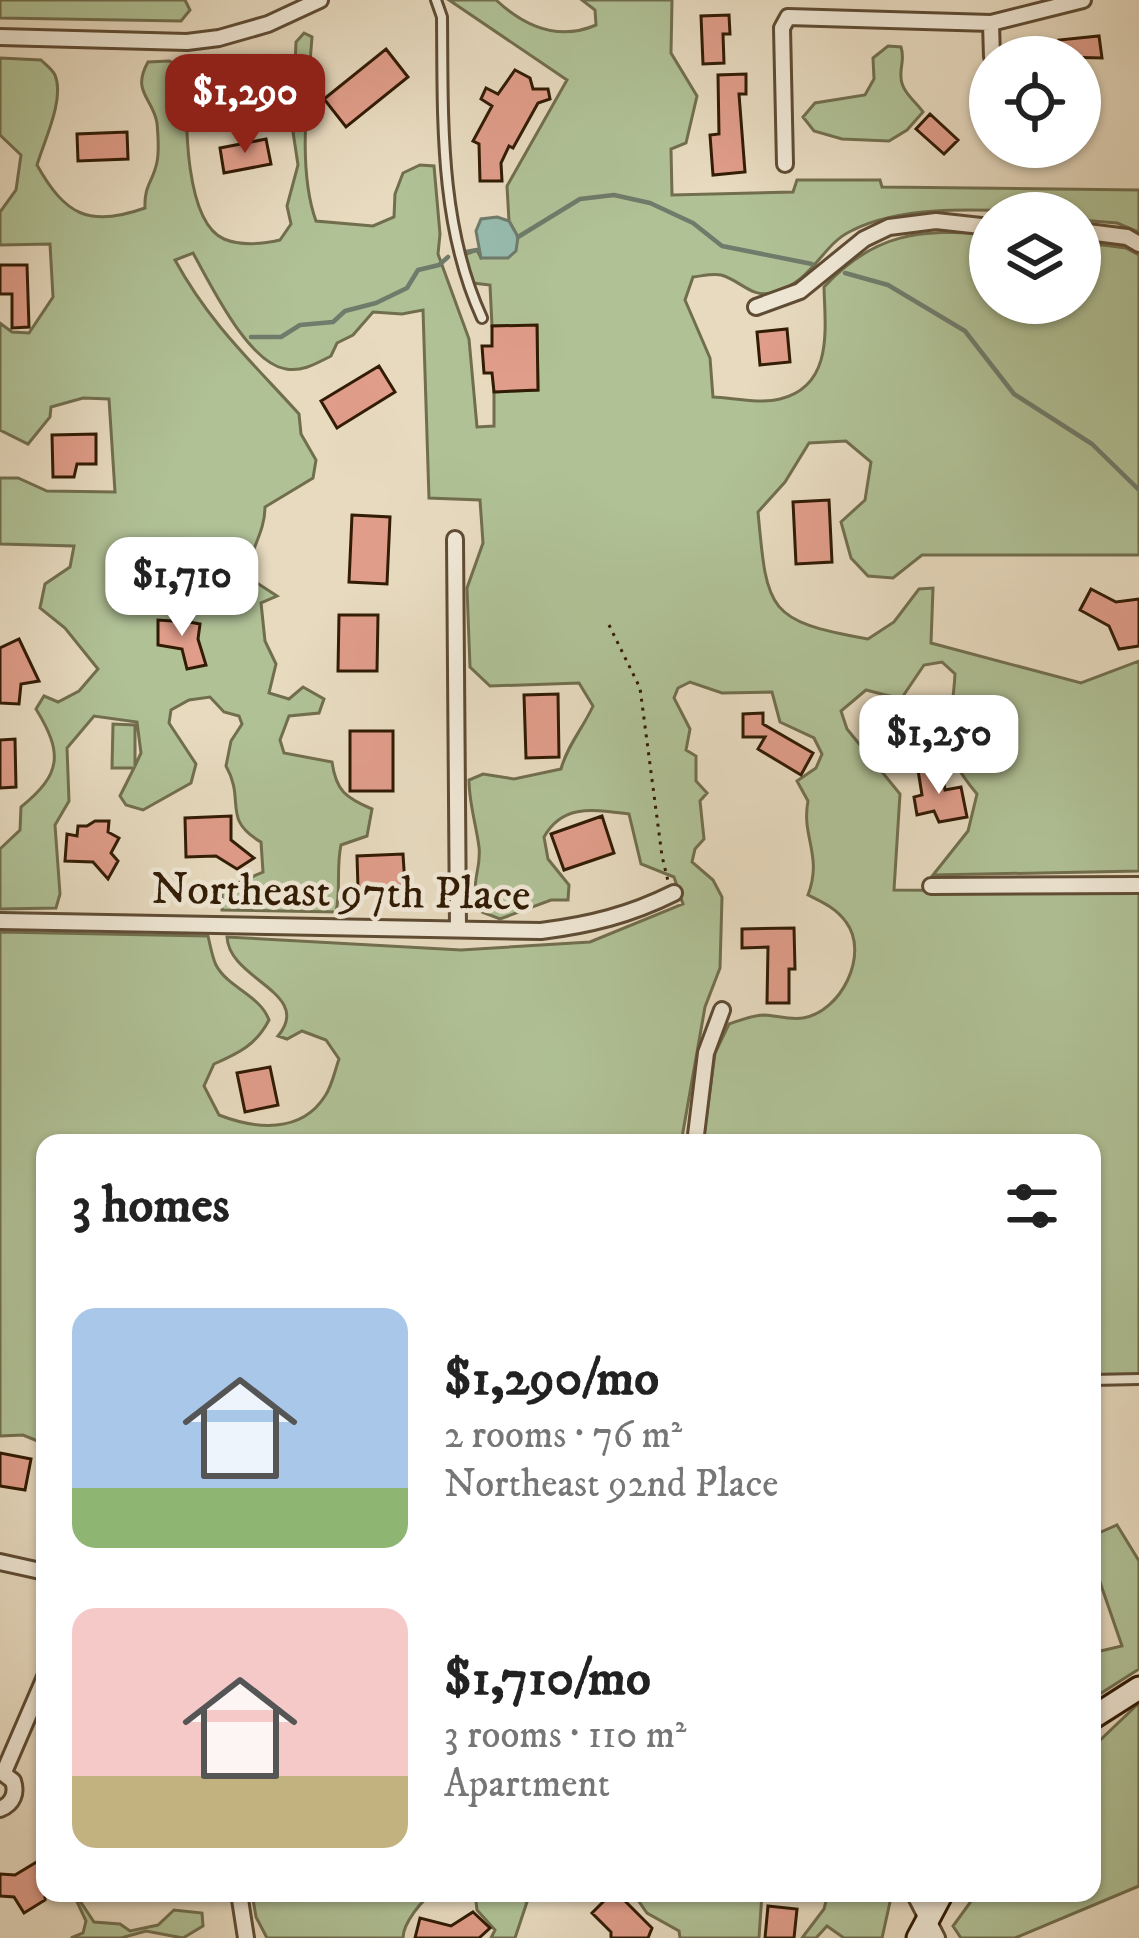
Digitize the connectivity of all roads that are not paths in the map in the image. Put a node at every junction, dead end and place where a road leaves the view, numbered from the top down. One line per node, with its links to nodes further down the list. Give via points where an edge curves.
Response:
1 (320, 0): 6 (street, via 268,24 187,42)
2 (436, 0): 12 (lane, via 449,204 459,262)
3 (1083, 0): 4 (street)
4 (991, 23): 5 (street); 7 (street, via 788,17)
5 (991, 36)
6 (0, 38)
7 (785, 164)
8 (969, 225): 11 (street, via 889,227 800,291)
9 (1101, 234): 10 (street)
10 (1139, 244)
11 (756, 307)
12 (482, 318)
13 (455, 539): 18 (street)
14 (1139, 885): 15 (street)
15 (931, 886)
16 (674, 893): 18 (street, Northeast 97th Place, via 592,925)
17 (0, 921): 18 (street, Northeast 97th Place)
18 (458, 929)
19 (722, 1010): 20 (street, via 706,1053)
20 (696, 1134)
21 (1139, 1379): 22 (lane)
22 (1101, 1380)
23 (0, 1562): 24 (street)
24 (36, 1570)
25 (1139, 1688): 27 (main road)
26 (36, 1697): 28 (street)
27 (1101, 1712)
28 (2, 1772): 29 (street, via 15,1793)
29 (0, 1809)
30 (240, 1902): 34 (street)
31 (917, 1902): 33 (street)
32 (939, 1902): 33 (main road)
33 (927, 1932)
34 (246, 1938)

